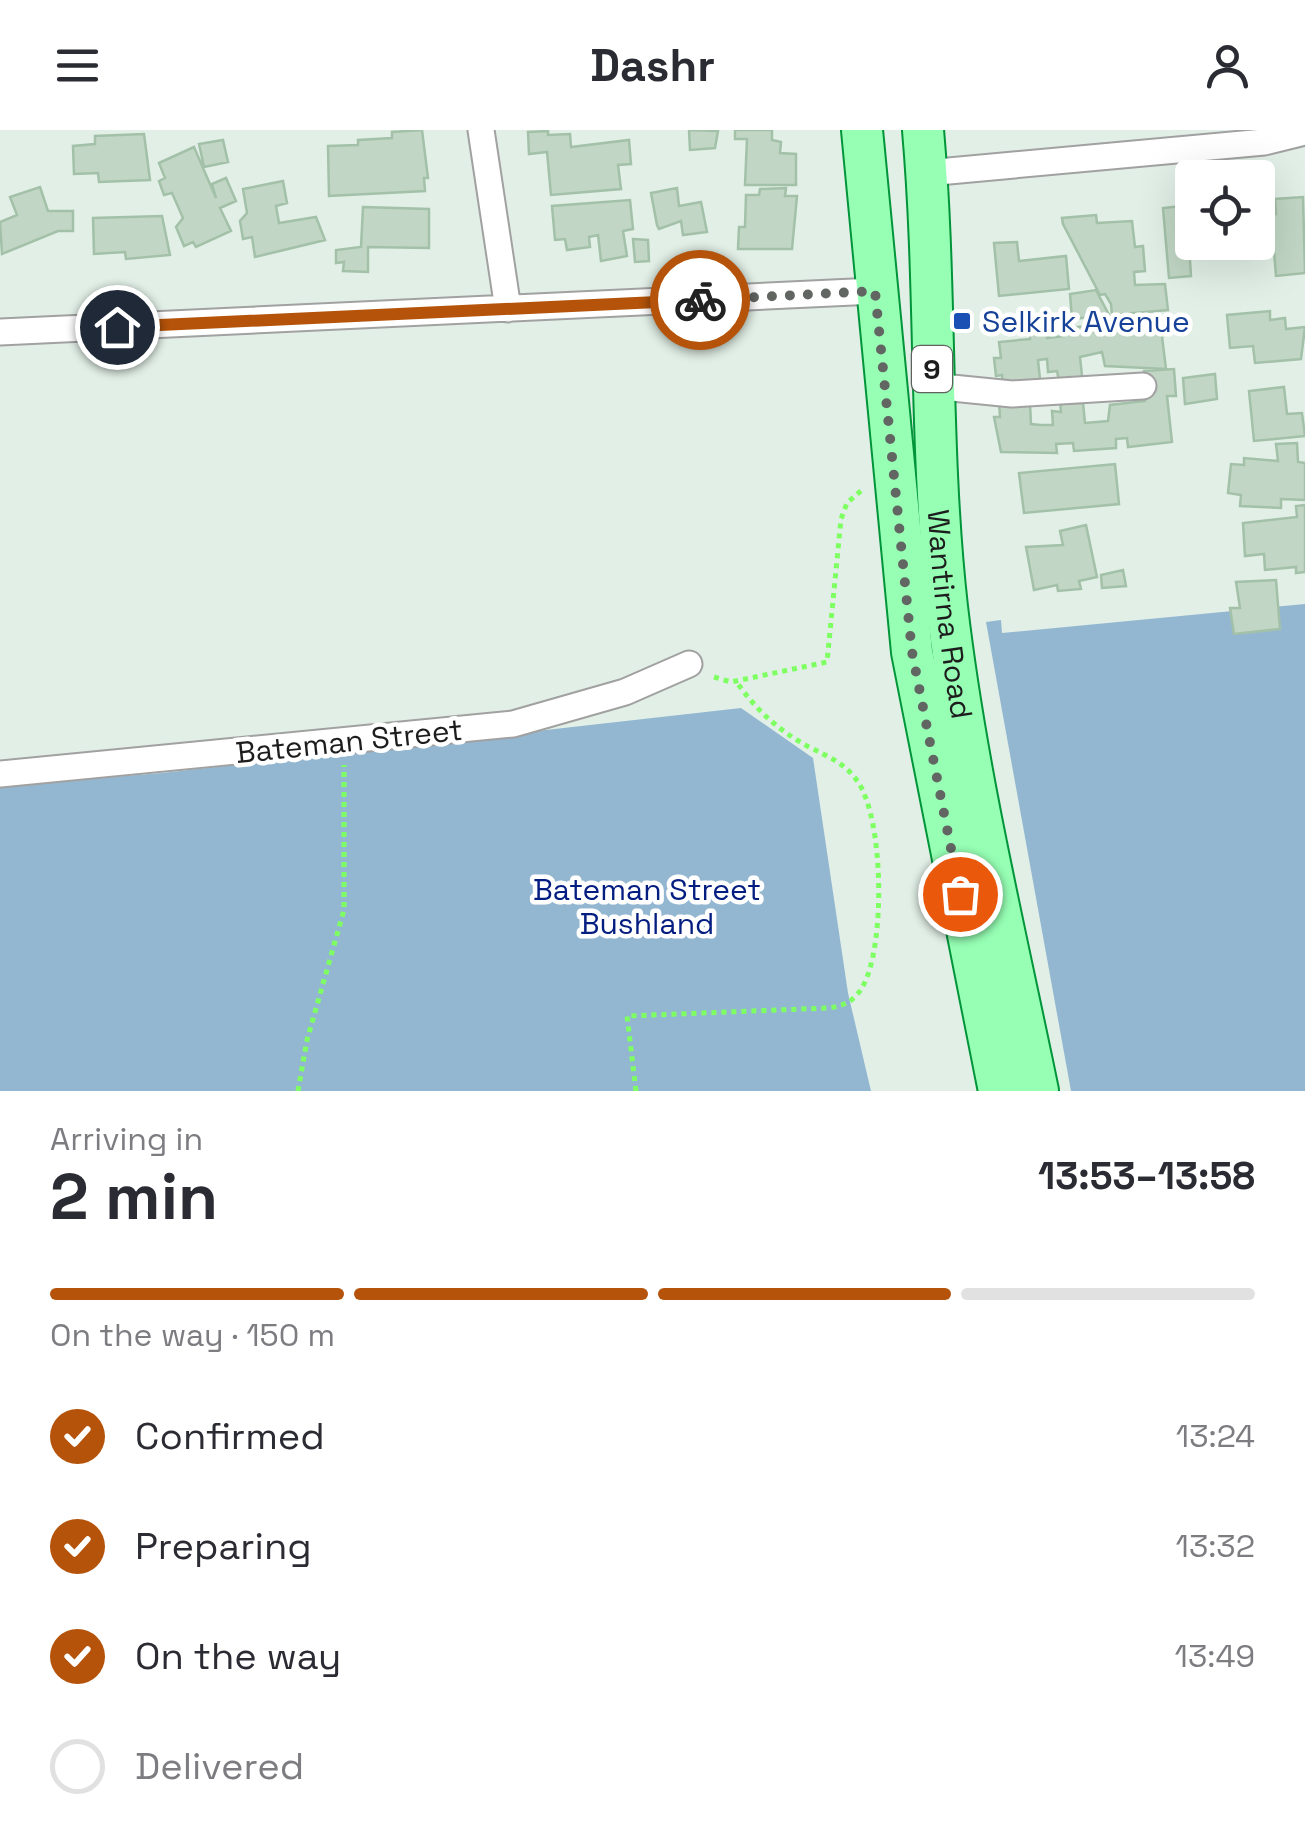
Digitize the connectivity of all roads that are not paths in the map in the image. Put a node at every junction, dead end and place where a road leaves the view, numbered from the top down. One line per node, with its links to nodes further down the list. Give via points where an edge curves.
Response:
1 (481, 130): 11 (street)
2 (862, 130): 8 (main road, Wantirna Road / 9)
3 (923, 130): 7 (main road, Wantirna Road / 9)
4 (1305, 132): 5 (street)
5 (1264, 142): 6 (street); 7 (street)
6 (1305, 144)
7 (927, 173): 8 (main road); 10 (main road, Wantirna Road / 9)
8 (866, 180): 9 (main road, Wantirna Road / 9)
9 (875, 291): 10 (main road); 11 (street); 17 (main road, Wantirna Road / 9, via 912,652)
10 (929, 291): 13 (main road, Wantirna Road / 9)
11 (508, 309): 12 (street)
12 (0, 332)
13 (932, 386): 14 (street, via 1012,394); 18 (main road, Wantirna Road / 9, via 956,670)
14 (1143, 386)
15 (689, 664): 16 (street, Bateman Street, via 625,692 513,724)
16 (0, 774)
17 (999, 1091)
18 (1038, 1091)

